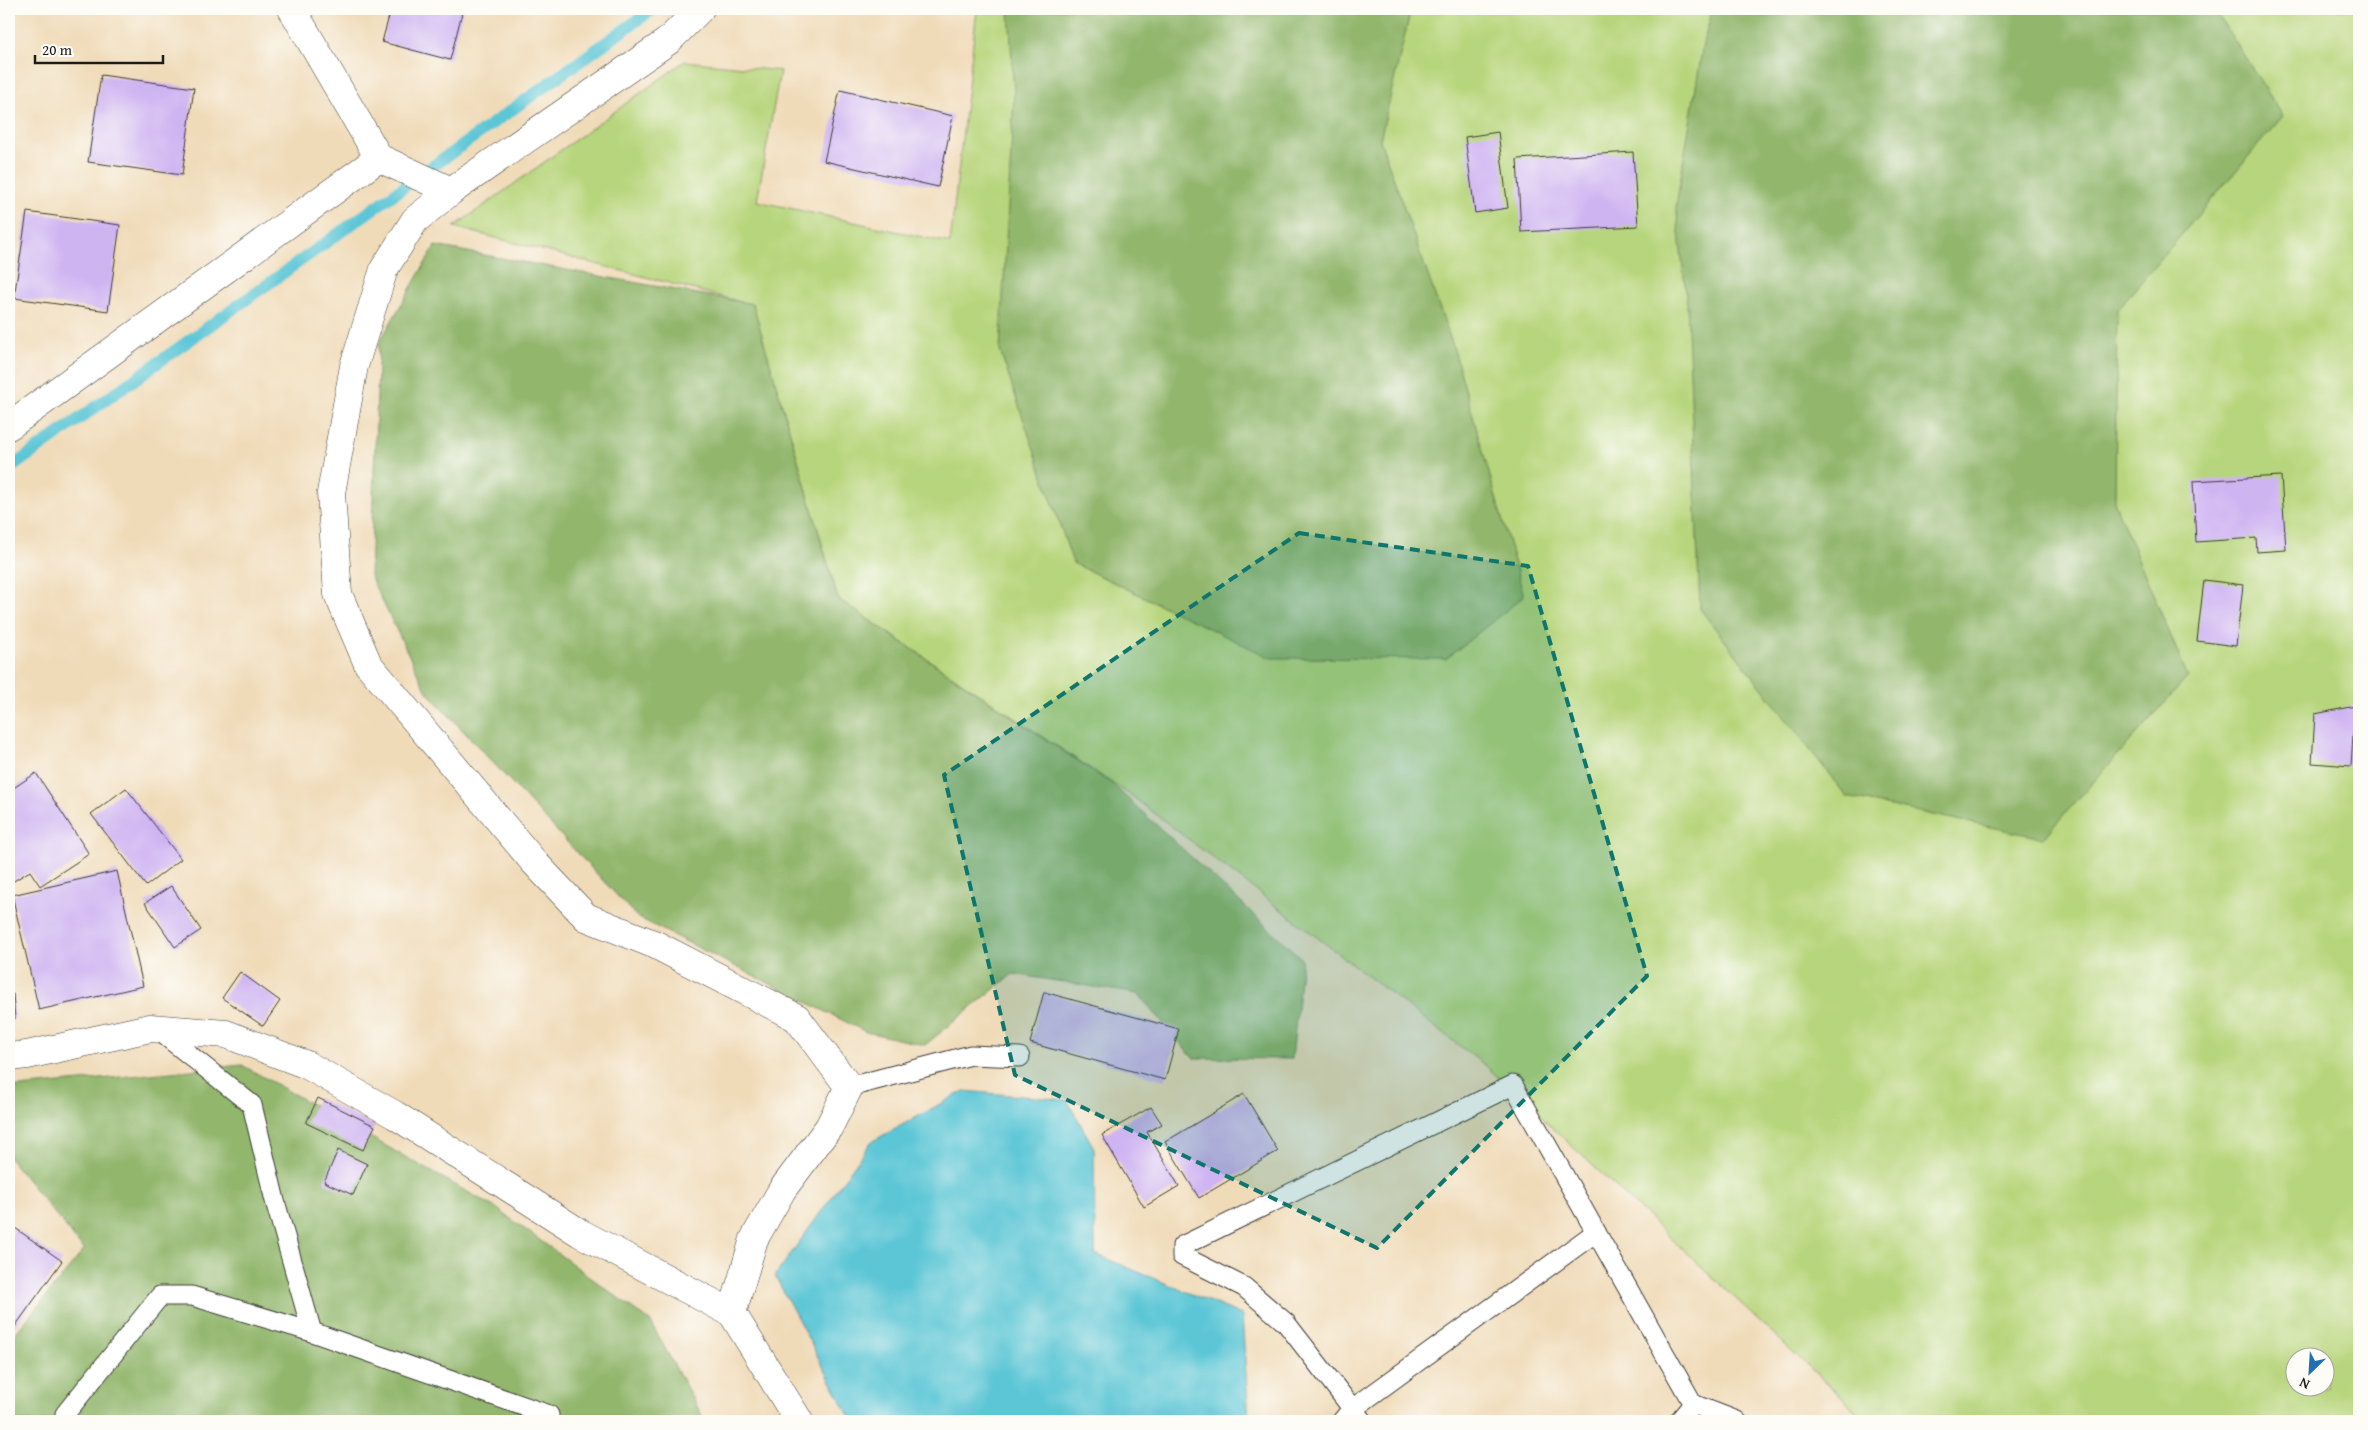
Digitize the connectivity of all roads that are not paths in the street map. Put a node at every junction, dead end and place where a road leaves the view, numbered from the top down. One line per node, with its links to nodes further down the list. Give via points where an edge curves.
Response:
1 (292, 9): 3 (street)
2 (700, 9): 4 (street, via 668,40)
3 (379, 158): 4 (street); 5 (street)
4 (451, 191): 9 (street, via 415,220 384,269 354,366 330,493 338,594 368,664 534,862 586,917 656,946 797,1018)
5 (9, 426)
6 (156, 1028): 7 (street); 11 (street, via 226,1034 307,1065 395,1116 580,1233); 12 (lane, via 252,1105 275,1202)
7 (9, 1057)
8 (1020, 1057): 9 (lane, via 971,1055)
9 (848, 1087): 11 (street, via 829,1127 782,1190 754,1239)
10 (1596, 1232): 13 (lane); 16 (lane); 16 (lane, via 1513,1084 1182,1246 1182,1256 1244,1287 1286,1323)
11 (732, 1313): 17 (street)
12 (312, 1332): 14 (lane, via 192,1296 160,1296); 15 (lane)
13 (1693, 1404): 18 (lane); 19 (lane)
14 (65, 1414)
15 (549, 1415)
16 (1352, 1418)
17 (799, 1421)
18 (1679, 1421)
19 (1737, 1421)

